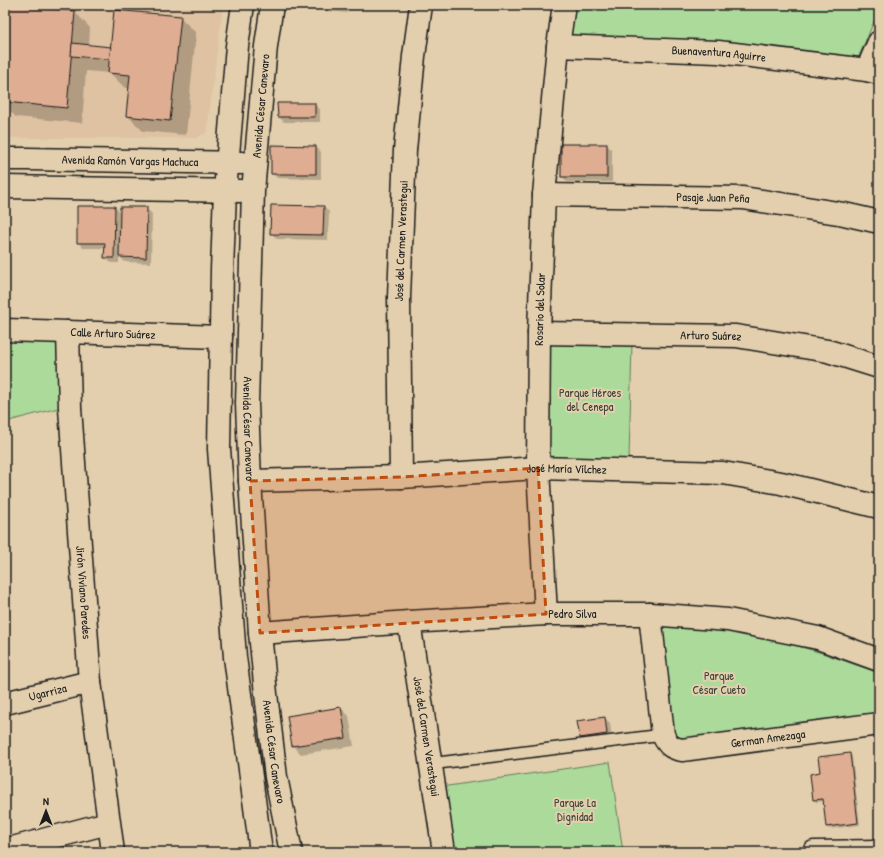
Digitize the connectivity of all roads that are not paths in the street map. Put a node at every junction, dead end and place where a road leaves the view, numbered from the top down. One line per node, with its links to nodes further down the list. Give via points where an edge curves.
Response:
1 (243, 5): 9 (street)
2 (272, 5): 10 (street, Avenida César Canevaro)
3 (421, 5): 22 (street, José del Carmen Verastegui, via 405,150 399,297)
4 (564, 5): 6 (street, Rosario del Solar)
5 (879, 42): 7 (street)
6 (558, 46): 7 (street, Buenaventura Aguirre, via 718,52); 14 (street, Rosario del Solar)
7 (873, 72)
8 (5, 159): 9 (street, Avenida Ramón Vargas Machuca)
9 (227, 163): 10 (street, Avenida Ramón Vargas Machuca); 12 (street)
10 (256, 164): 13 (street, Avenida César Canevaro)
11 (5, 187): 12 (street)
12 (225, 191): 13 (street); 19 (street)
13 (253, 191): 23 (street, Avenida César Canevaro, via 247,404)
14 (544, 195): 15 (street, Pasaje Juan Peña, via 743,198); 18 (street, Rosario del Solar)
15 (879, 222)
16 (5, 330): 17 (street, Calle Arturo Suárez)
17 (68, 332): 19 (street, Calle Arturo Suárez); 30 (street, Jirón Viviano Paredes, via 71,415)
18 (539, 333): 20 (street, Arturo Suárez, via 736,336 828,351); 21 (street, Rosario del Solar)
19 (221, 337): 39 (street, via 219,449 234,650)
20 (879, 367)
21 (538, 468): 22 (street, José María Vílchez); 24 (street, José María Vílchez, via 723,473 781,483); 25 (street, Rosario del Solar)
22 (401, 477): 23 (street, José María Vílchez)
23 (250, 481): 28 (street, Avenida César Canevaro)
24 (879, 507)
25 (546, 614): 26 (street, Pedro Silva); 27 (street, Pedro Silva)
26 (650, 614): 29 (street, Pedro Silva, via 736,621 818,638); 33 (street)
27 (409, 622): 28 (street, Pedro Silva); 34 (street, José del Carmen Verastegui)
28 (260, 633): 40 (street, Avenida César Canevaro, via 276,777)
29 (879, 660)
30 (90, 682): 31 (street, Ugarriza); 35 (street, Jirón Viviano Paredes)
31 (5, 703)
32 (879, 724): 33 (street, German Amezaga, via 682,750 670,746)
33 (664, 735): 34 (lane)
34 (430, 764): 41 (street, José del Carmen Verastegui)
35 (108, 823): 36 (street); 38 (street, Jirón Viviano Paredes)
36 (5, 850)
37 (879, 851): 42 (street)
38 (113, 852)
39 (261, 852)
40 (291, 852)
41 (444, 852)
42 (814, 852)

